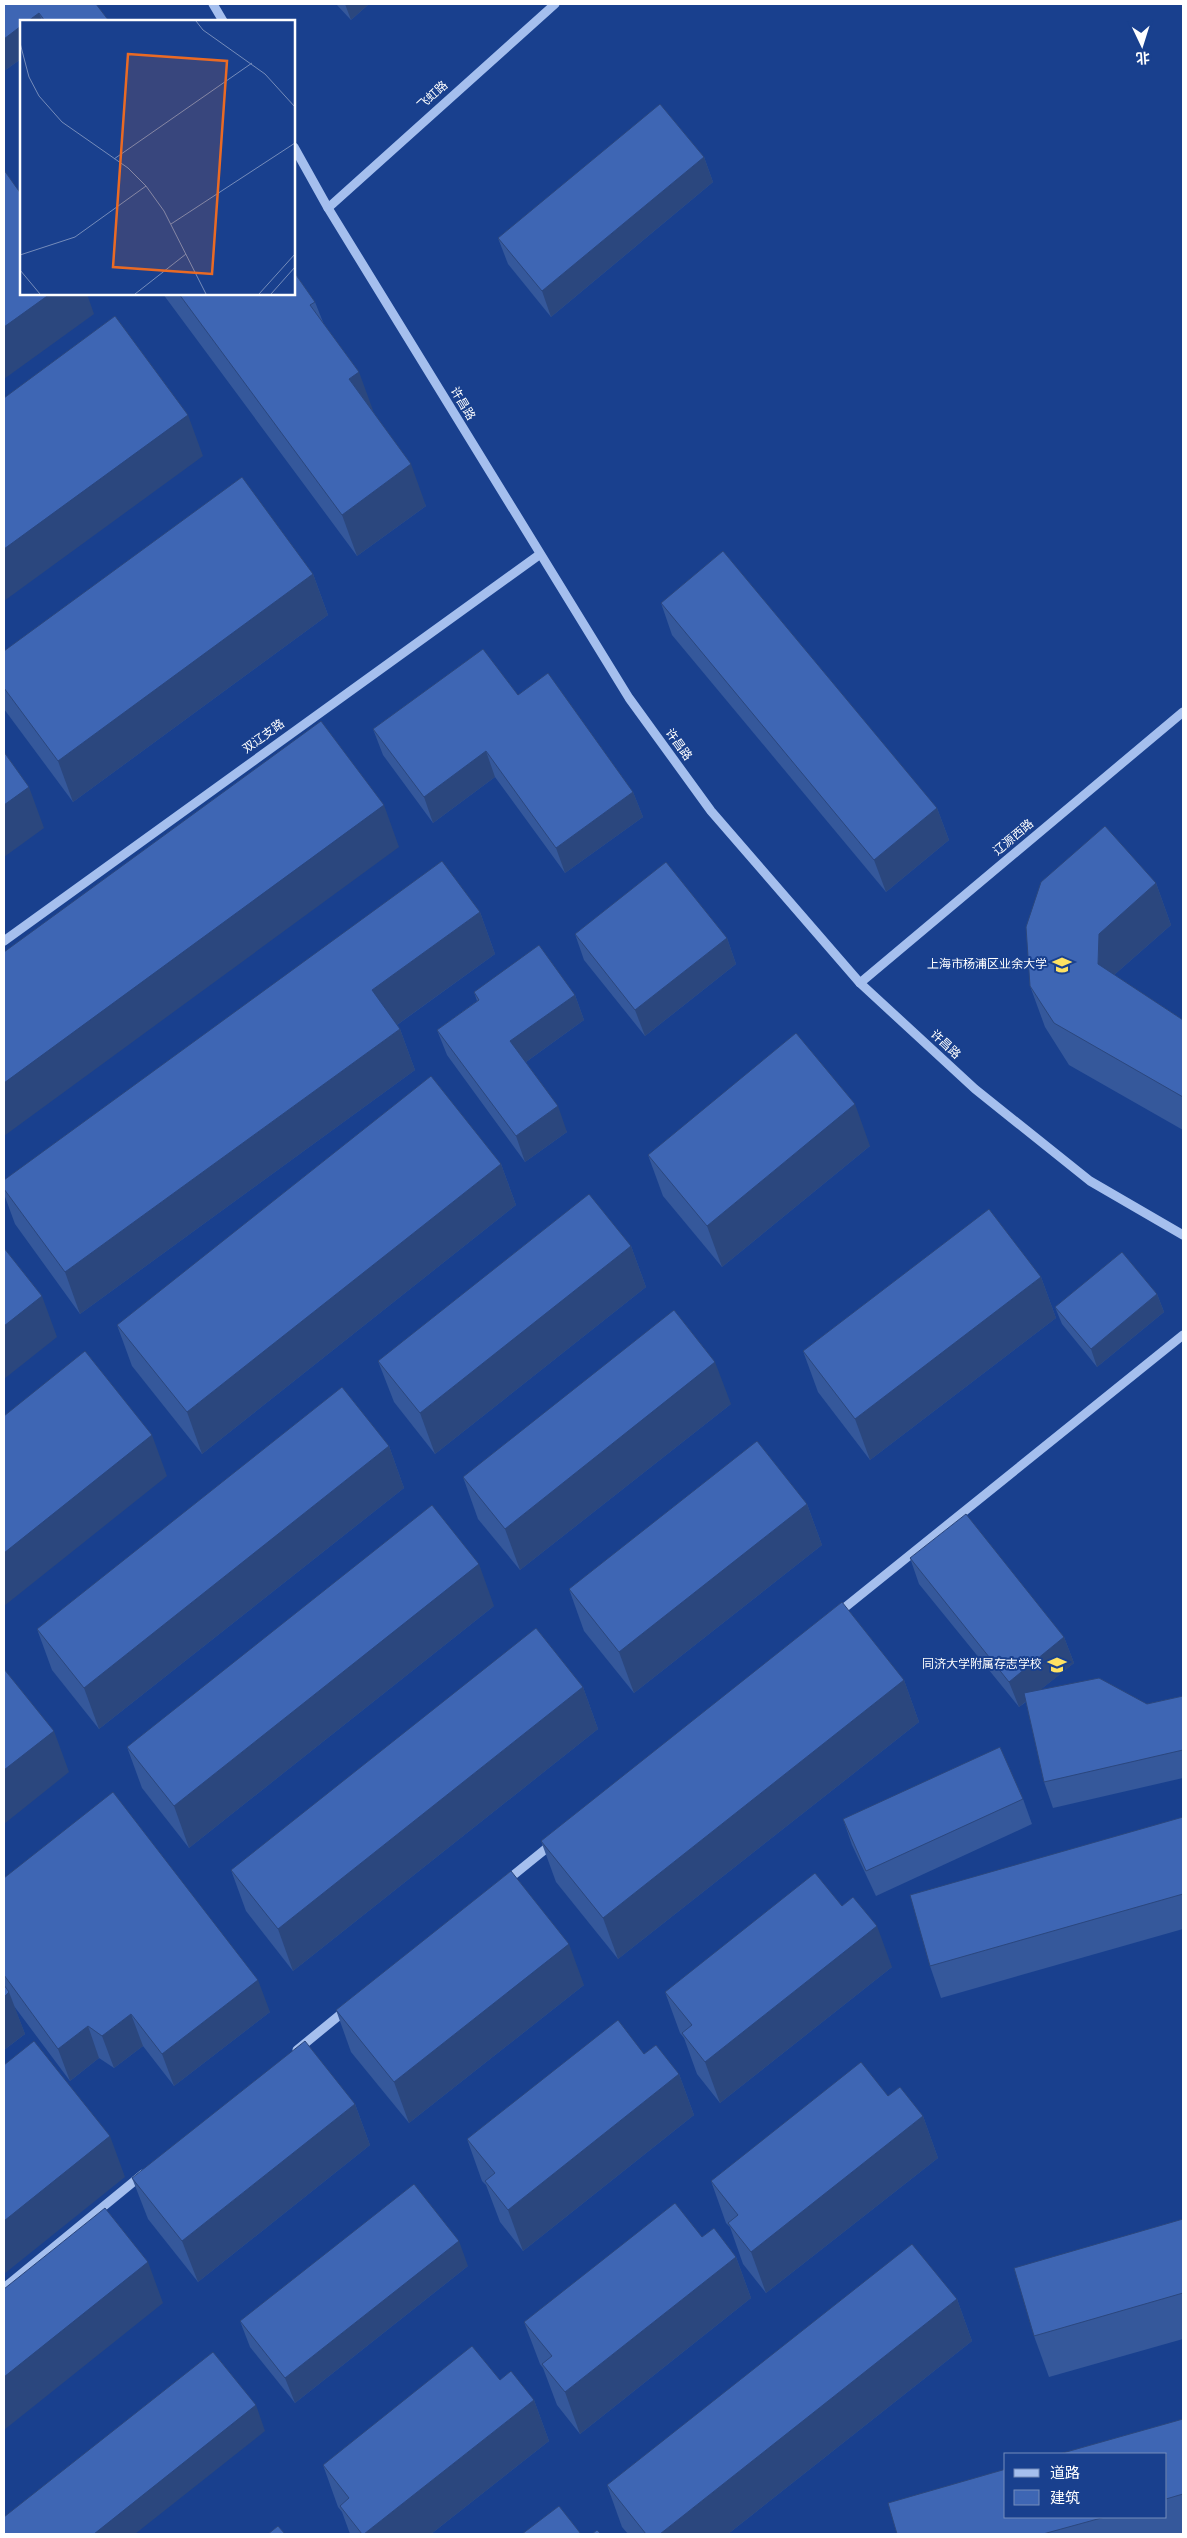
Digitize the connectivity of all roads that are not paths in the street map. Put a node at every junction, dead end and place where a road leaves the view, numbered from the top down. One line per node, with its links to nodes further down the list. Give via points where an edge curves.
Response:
1 (213, 4): 3 (street)
2 (555, 4): 5 (street, 飞虹路)
3 (222, 20)
4 (295, 149): 5 (street, 许昌路)
5 (328, 208): 6 (street, 许昌路)
6 (539, 555): 8 (street, 双辽支路); 9 (street, 许昌路, via 629,698 711,811)
7 (1183, 712): 9 (street, 辽源西路)
8 (4, 941)
9 (860, 983): 10 (street, 许昌路, via 975,1089 1090,1181)
10 (1183, 1235)
11 (1183, 1335): 12 (street)
12 (829, 1620)
13 (560, 1838): 14 (street)
14 (498, 1888)
15 (358, 2000): 16 (street)
16 (288, 2057)
17 (149, 2169): 18 (street)
18 (4, 2288)

